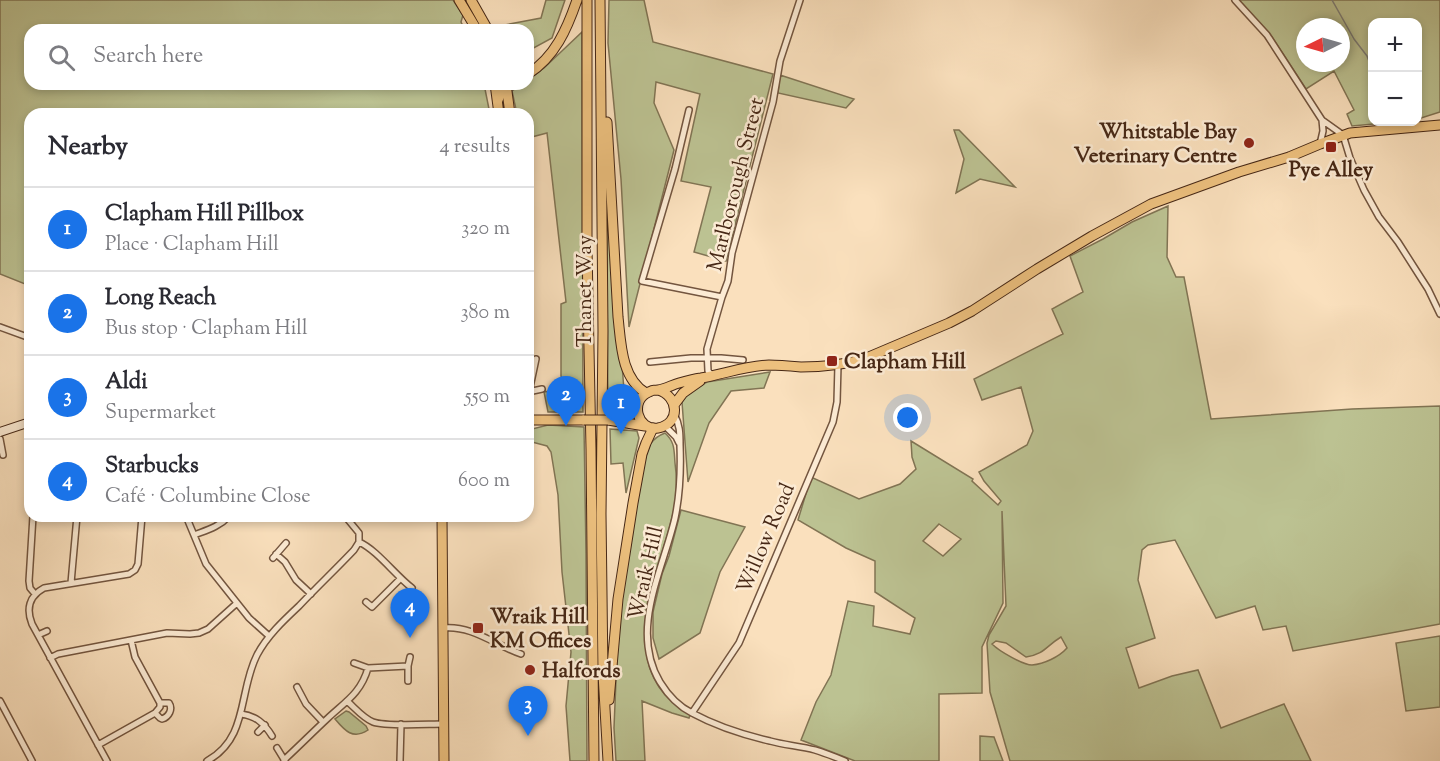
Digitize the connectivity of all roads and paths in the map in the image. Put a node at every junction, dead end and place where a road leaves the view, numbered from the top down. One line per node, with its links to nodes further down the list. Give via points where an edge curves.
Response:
1 (459, 0): 8 (main road)
2 (471, 0): 9 (main road)
3 (577, 0): 11 (main road, via 561,40)
4 (587, 0): 103 (main road, Thanet Way)
5 (600, 0): 10 (main road, Thanet Way)
6 (800, 0): 23 (street, Marlborough Street, via 780,61)
7 (1235, 0): 19 (street, via 1267,35)
8 (473, 24)
9 (485, 24)
10 (601, 55): 37 (main road, via 620,329 628,374); 93 (main road, Thanet Way)
11 (534, 69)
12 (496, 90): 15 (main road)
13 (504, 90): 15 (main road)
14 (508, 90): 17 (main road)
15 (498, 100): 16 (main road)
16 (499, 108)
17 (510, 108)
18 (689, 110): 23 (street, via 642,281)
19 (1322, 120): 21 (street); 22 (street)
20 (1440, 125): 21 (main road)
21 (1343, 135): 22 (main road); 24 (street, via 1364,190)
22 (1320, 144): 30 (main road, via 1151,204 949,323 864,359)
23 (722, 297): 27 (street, Marlborough Street)
24 (1440, 314)
25 (0, 327): 26 (street)
26 (24, 336)
27 (707, 358): 29 (street); 32 (street, via 653,362); 33 (street, Marlborough Street)
28 (536, 359): 31 (street)
29 (743, 360)
30 (838, 365): 33 (main road, via 766,365); 85 (street, Willow Road, via 833,422 739,643)
31 (534, 367)
32 (656, 369)
33 (710, 376): 35 (main road); 39 (main road, via 683,393)
34 (542, 389): 36 (street)
35 (658, 390): 37 (main road); 39 (main road, via 668,395)
36 (534, 391)
37 (646, 393): 38 (main road)
38 (637, 408): 41 (main road, via 627,416); 44 (main road, via 640,419)
39 (674, 409): 43 (main road); 47 (street, Wraik Hill)
40 (534, 420): 41 (main road, bridge)
41 (608, 420): 44 (main road)
42 (24, 424): 45 (main road)
43 (665, 426): 44 (main road); 47 (street)
44 (650, 427): 93 (main road, via 618,599)
45 (0, 432)
46 (0, 439): 49 (street)
47 (680, 445): 85 (street, Wraik Hill, via 678,500 649,611 648,640 651,662 663,687)
48 (9, 447): 49 (street)
49 (2, 448): 50 (street)
50 (3, 455)
51 (33, 522): 64 (street, via 29,581)
52 (76, 522): 62 (street)
53 (142, 522): 62 (street, via 135,570)
54 (189, 522): 58 (street)
55 (223, 522): 58 (street)
56 (350, 522): 59 (street, via 359,533)
57 (442, 522): 68 (main road)
58 (194, 535): 67 (street, via 206,564)
59 (359, 542): 61 (street); 65 (street)
60 (286, 543): 65 (street, via 275,556 285,562)
61 (400, 579): 63 (street); 66 (street, via 372,607)
62 (71, 583): 64 (street, via 44,588)
63 (412, 588)
64 (35, 594): 70 (street, via 29,614)
65 (311, 594): 71 (street)
66 (366, 602)
67 (237, 603): 71 (street); 72 (street, via 199,633 167,633)
68 (443, 627): 73 (street, via 467,630); 89 (main road)
69 (47, 631): 70 (street)
70 (38, 635): 75 (street)
71 (269, 636): 86 (street, via 253,665)
72 (131, 640): 75 (street); 83 (street, via 135,657)
73 (521, 654)
74 (410, 657): 77 (street)
75 (50, 658): 94 (street)
76 (354, 663): 78 (street)
77 (408, 666): 78 (street); 79 (street)
78 (368, 668): 82 (street, via 362,685)
79 (408, 681)
80 (297, 687): 87 (street)
81 (0, 701): 97 (street)
82 (347, 701): 87 (street); 88 (street, via 374,722)
83 (160, 703): 84 (street); 84 (street, via 169,703 170,712 162,719)
84 (155, 713): 94 (street)
85 (692, 713): 105 (street, Wraik Hill, via 743,734)
86 (241, 714): 90 (street); 96 (street, via 231,739)
87 (323, 722): 100 (street)
88 (401, 724): 89 (street); 101 (street)
89 (444, 724): 102 (main road)
90 (265, 725): 91 (street); 92 (street)
91 (258, 732)
92 (272, 736)
93 (606, 737): 104 (main road, Thanet Way)
94 (98, 745): 98 (street)
95 (277, 748): 100 (street)
96 (215, 759): 99 (street)
97 (32, 761)
98 (107, 761)
99 (207, 761)
100 (285, 761)
101 (400, 761)
102 (444, 761)
103 (594, 761)
104 (608, 761)
105 (845, 761)

